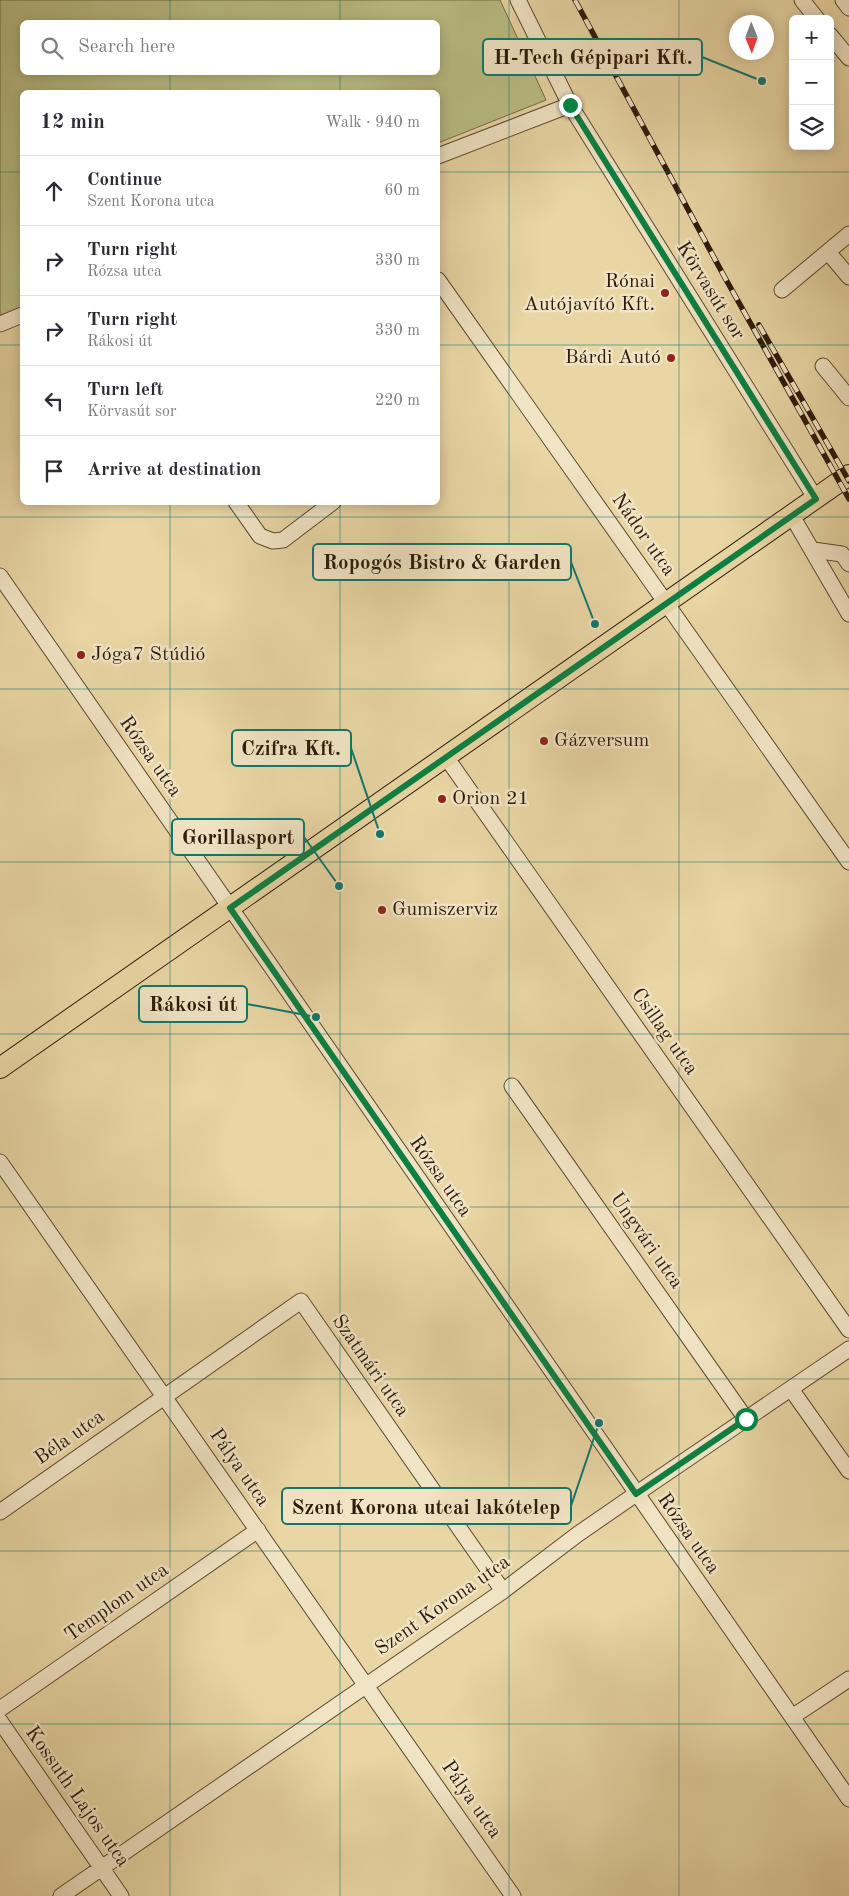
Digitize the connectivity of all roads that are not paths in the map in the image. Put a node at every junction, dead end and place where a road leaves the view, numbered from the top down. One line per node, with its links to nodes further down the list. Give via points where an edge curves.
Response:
1 (518, 0): 8 (street, Körvasút sor)
2 (802, 0): 5 (street)
3 (843, 0): 4 (street)
4 (849, 8)
5 (814, 15)
6 (834, 40): 7 (street)
7 (849, 58)
8 (570, 105): 9 (street); 20 (street, Körvasút sor)
9 (440, 155)
10 (849, 234): 11 (street)
11 (828, 252): 12 (street); 14 (street)
12 (849, 277)
13 (440, 283): 27 (street, Nádor utca)
14 (782, 290)
15 (20, 316): 16 (street)
16 (0, 324)
17 (823, 366): 18 (street)
18 (849, 398)
19 (849, 475): 20 (main road)
20 (816, 499): 23 (main road)
21 (238, 505): 22 (street, via 260,536 273,541 284,540)
22 (329, 505)
23 (792, 516): 24 (street); 27 (main road)
24 (813, 550): 25 (street, via 842,554); 28 (street)
25 (849, 564)
26 (0, 576): 31 (street, Rózsa utca)
27 (666, 602): 29 (main road); 30 (street, Nádor utca)
28 (849, 614)
29 (446, 757): 31 (main road); 35 (street, Csillag utca)
30 (849, 862)
31 (230, 908): 32 (main road); 41 (street, Rózsa utca)
32 (0, 1068)
33 (512, 1086): 39 (street, Ungvári utca)
34 (0, 1162): 38 (street, Pálya utca)
35 (849, 1330)
36 (849, 1349): 37 (street, Szent Korona utca)
37 (791, 1389): 39 (street, Szent Korona utca); 40 (street)
38 (164, 1396): 42 (street, Béla utca); 43 (street, Pálya utca); 44 (street, Szatmári utca, via 301,1301)
39 (746, 1419): 41 (street, Szent Korona utca)
40 (849, 1471)
41 (636, 1494): 44 (street, Szent Korona utca); 48 (street, Rózsa utca)
42 (0, 1512)
43 (258, 1530): 46 (street, Pálya utca); 47 (street, Templom utca)
44 (503, 1591): 46 (street, Szent Korona utca)
45 (849, 1679): 48 (street)
46 (366, 1684): 51 (street, Szent Korona utca); 54 (street, Pálya utca)
47 (0, 1709)
48 (792, 1717): 50 (street, Rózsa utca)
49 (0, 1721): 51 (street, Kossuth Lajos utca)
50 (849, 1799)
51 (101, 1868): 52 (street, Szent Korona utca); 53 (street, Kossuth Lajos utca)
52 (60, 1896)
53 (121, 1896)
54 (513, 1896)

